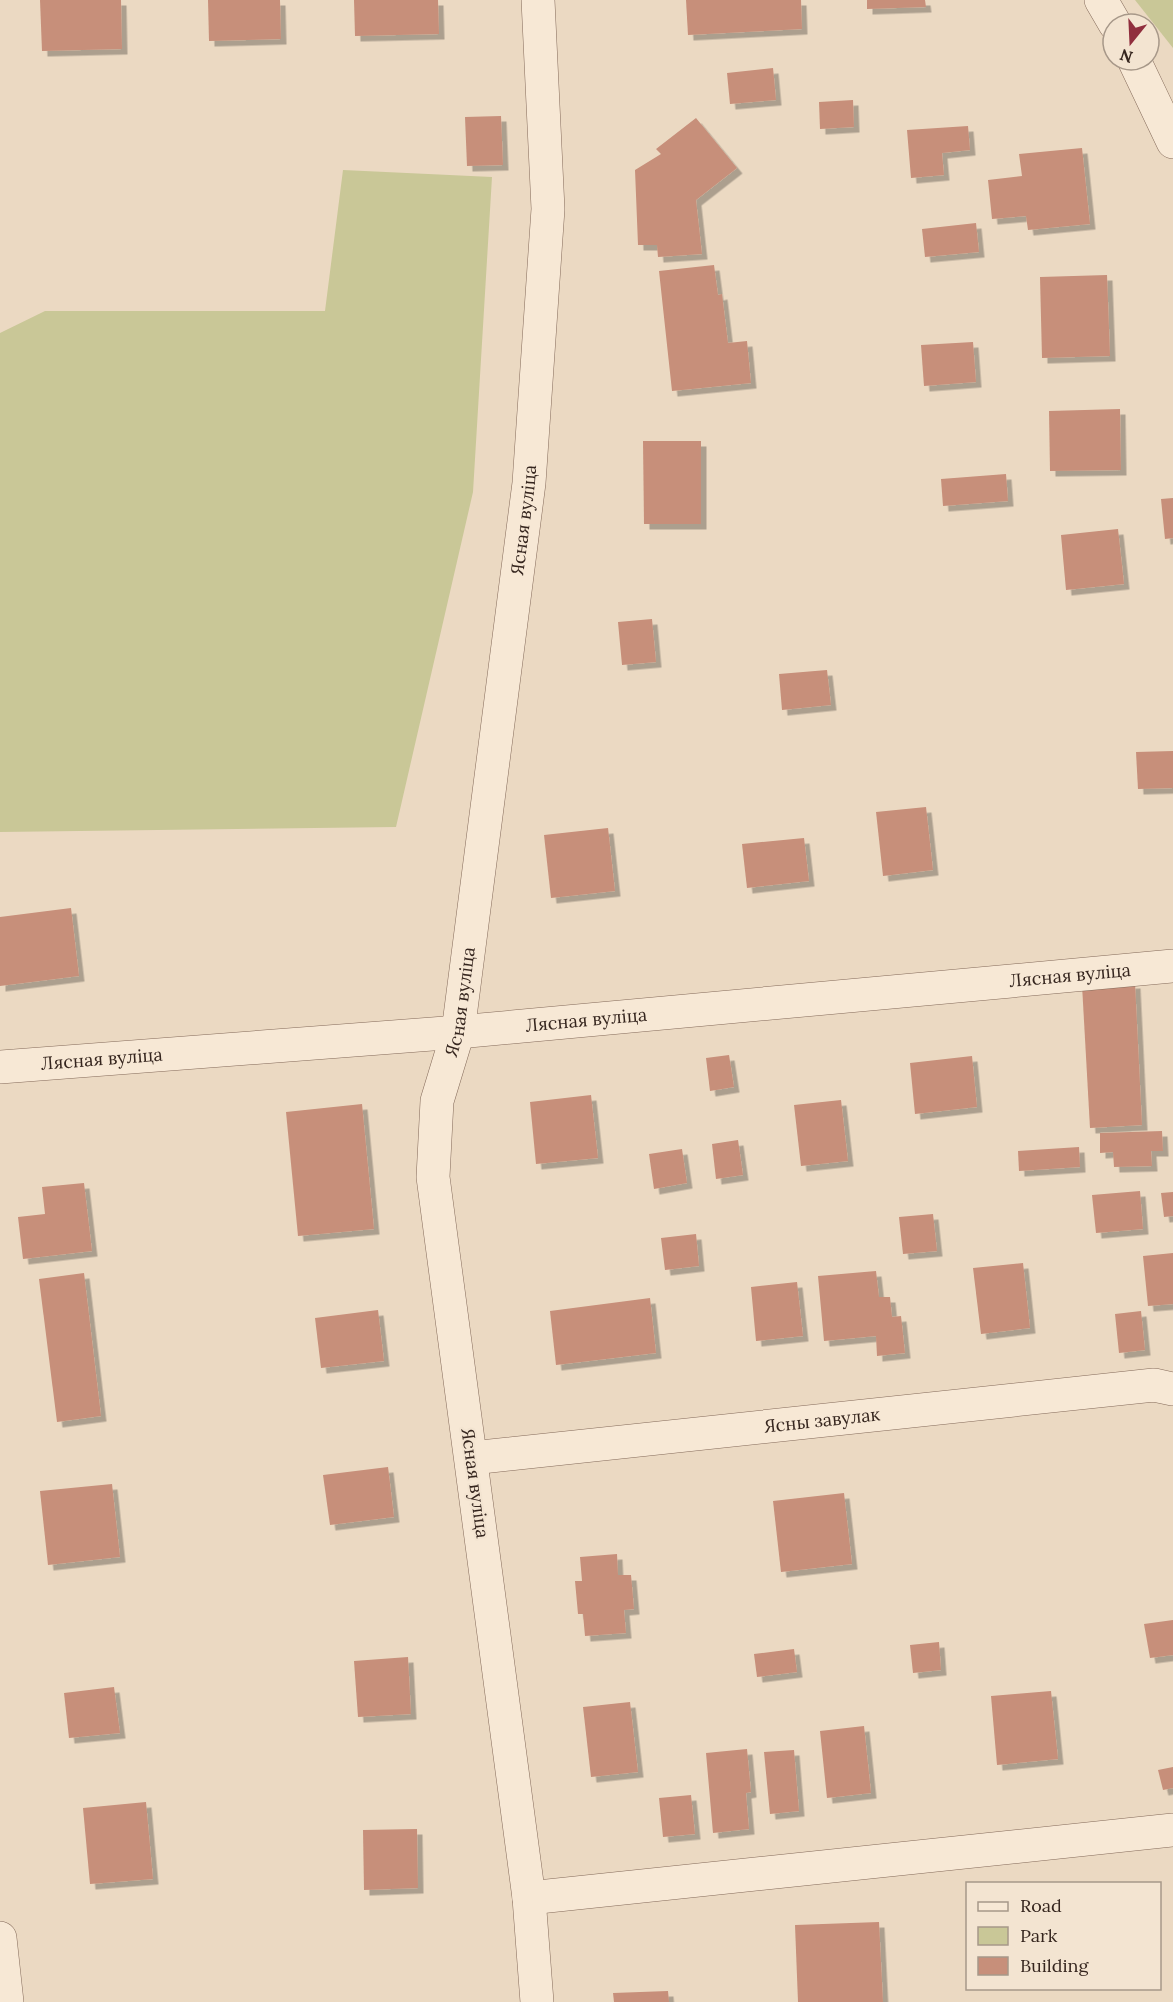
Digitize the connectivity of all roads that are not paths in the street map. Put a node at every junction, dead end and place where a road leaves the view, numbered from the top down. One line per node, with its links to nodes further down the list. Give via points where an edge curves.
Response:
1 (538, 0): 5 (street, Ясная вуліца, via 548,209 529,483)
2 (1140, 72): 3 (street)
3 (1173, 142)
4 (1173, 966): 5 (street, Лясная вуліца)
5 (458, 1032): 6 (street, Лясная вуліца); 8 (street, Ясная вуліца, via 437,1101 434,1177)
6 (0, 1068)
7 (1173, 1389): 8 (street, Ясны завулак, via 1154,1385)
8 (472, 1458): 10 (street, Ясная вуліца)
9 (1173, 1830): 10 (street)
10 (530, 1898): 13 (street, Ясная вуліца)
11 (0, 1938): 12 (street)
12 (7, 2002)
13 (537, 2002)

